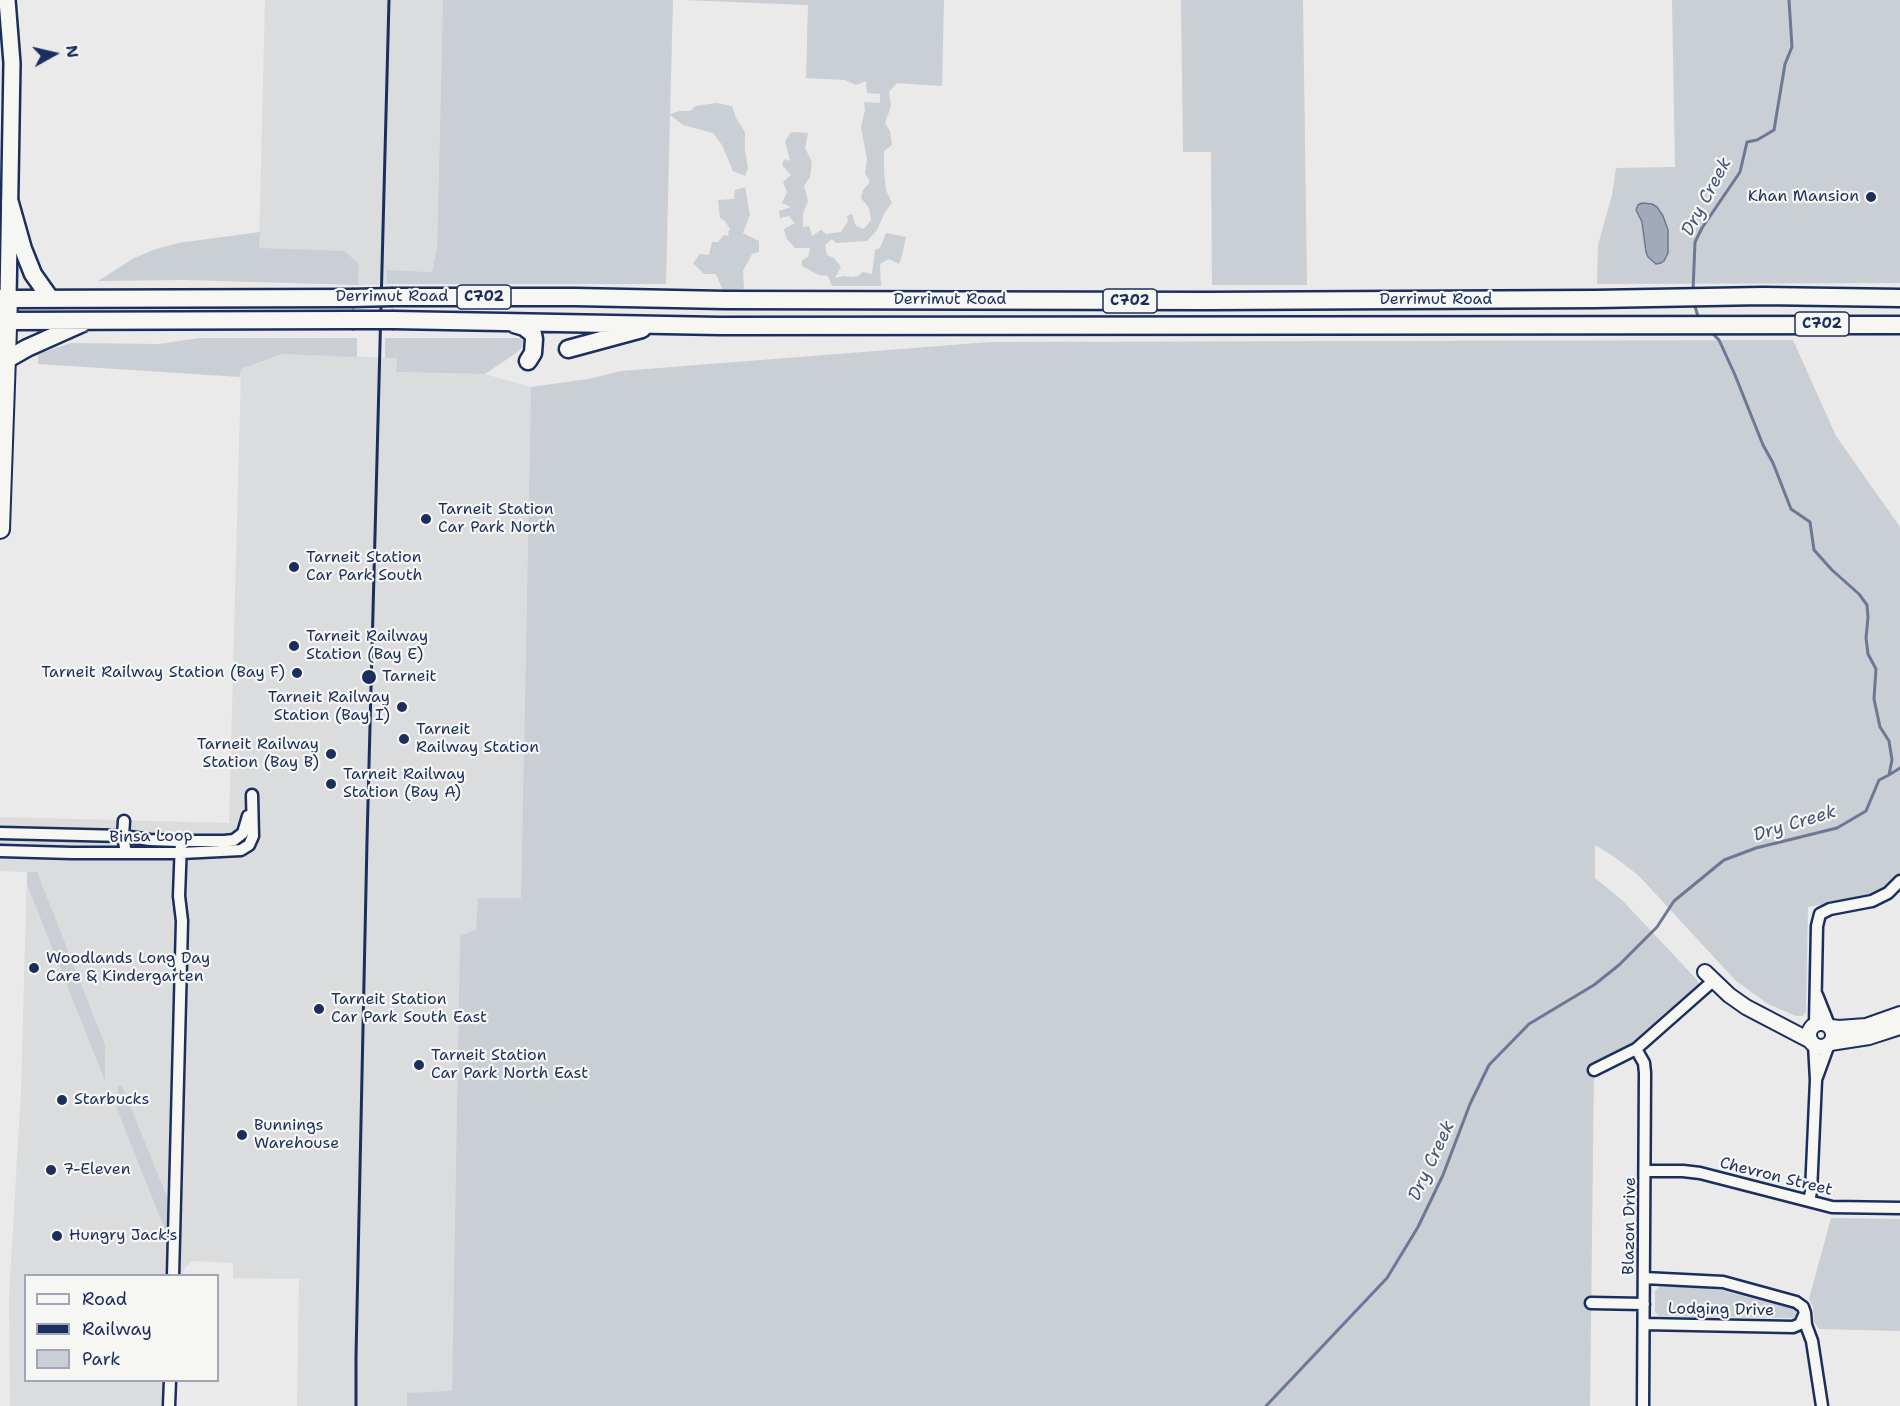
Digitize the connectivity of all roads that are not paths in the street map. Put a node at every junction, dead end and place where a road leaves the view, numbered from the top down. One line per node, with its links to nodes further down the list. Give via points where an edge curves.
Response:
1 (7, 0): 2 (main road, via 12,63)
2 (10, 203): 4 (main road, via 23,249 35,277); 6 (main road)
3 (575, 297): 4 (main road, Derrimut Road / C702, bridge); 5 (main road, Derrimut Road / C702, via 1161,301); 10 (main road)
4 (50, 298): 6 (main road, Derrimut Road / C702)
5 (1900, 298)
6 (4, 299): 8 (highway)
7 (89, 320): 8 (main road, Derrimut Road / C702); 9 (main road, Derrimut Road / C702, bridge); 14 (main road)
8 (4, 321): 14 (highway)
9 (507, 323): 10 (main road, Derrimut Road / C702); 15 (main road, via 524,327 532,334 533,353)
10 (572, 323): 11 (main road, Derrimut Road / C702)
11 (657, 324): 12 (main road, Derrimut Road / C702); 13 (main road)
12 (1900, 325)
13 (568, 349)
14 (6, 360): 16 (highway)
15 (528, 361)
16 (0, 528)
17 (124, 821): 19 (street)
18 (0, 833): 19 (street)
19 (123, 836): 20 (street); 22 (street)
20 (181, 841): 23 (street); 23 (street, Binsa Loop, via 224,841 238,837 246,827 252,795 253,836 247,848)
21 (0, 851): 22 (street, Binsa Loop)
22 (126, 853): 23 (street, Binsa Loop)
23 (181, 853): 38 (street)
24 (1900, 882): 28 (street, via 1872,901 1820,914 1817,995)
25 (1709, 976): 27 (street, via 1746,1007); 32 (street)
26 (1900, 1014): 28 (street, via 1866,1026)
27 (1781, 1025): 28 (street); 30 (street)
28 (1822, 1025): 30 (street, via 1809,1031); 31 (street, via 1833,1035)
29 (1900, 1027): 31 (street)
30 (1812, 1043): 31 (street, via 1821,1047); 34 (street)
31 (1829, 1043): 34 (street)
32 (1636, 1049): 33 (street); 35 (street, Blazon Drive, via 1646,1072)
33 (1594, 1070)
34 (1816, 1080): 36 (street)
35 (1645, 1171): 36 (street, Chevron Street, via 1700,1173); 39 (street, Blazon Drive)
36 (1809, 1200): 37 (street, Chevron Street, via 1832,1207)
37 (1900, 1208)
38 (173, 1274)
39 (1644, 1278): 41 (street, Blazon Drive); 42 (street, via 1715,1281 1759,1292 1796,1302 1803,1308)
40 (1591, 1303): 41 (street)
41 (1644, 1304): 43 (street, Blazon Drive)
42 (1801, 1320): 43 (street, Lodging Drive); 47 (street, Lodging Drive, via 1812,1341)
43 (1644, 1324): 46 (street, Blazon Drive)
44 (170, 1382): 45 (street)
45 (169, 1406)
46 (1643, 1406)
47 (1822, 1406)

